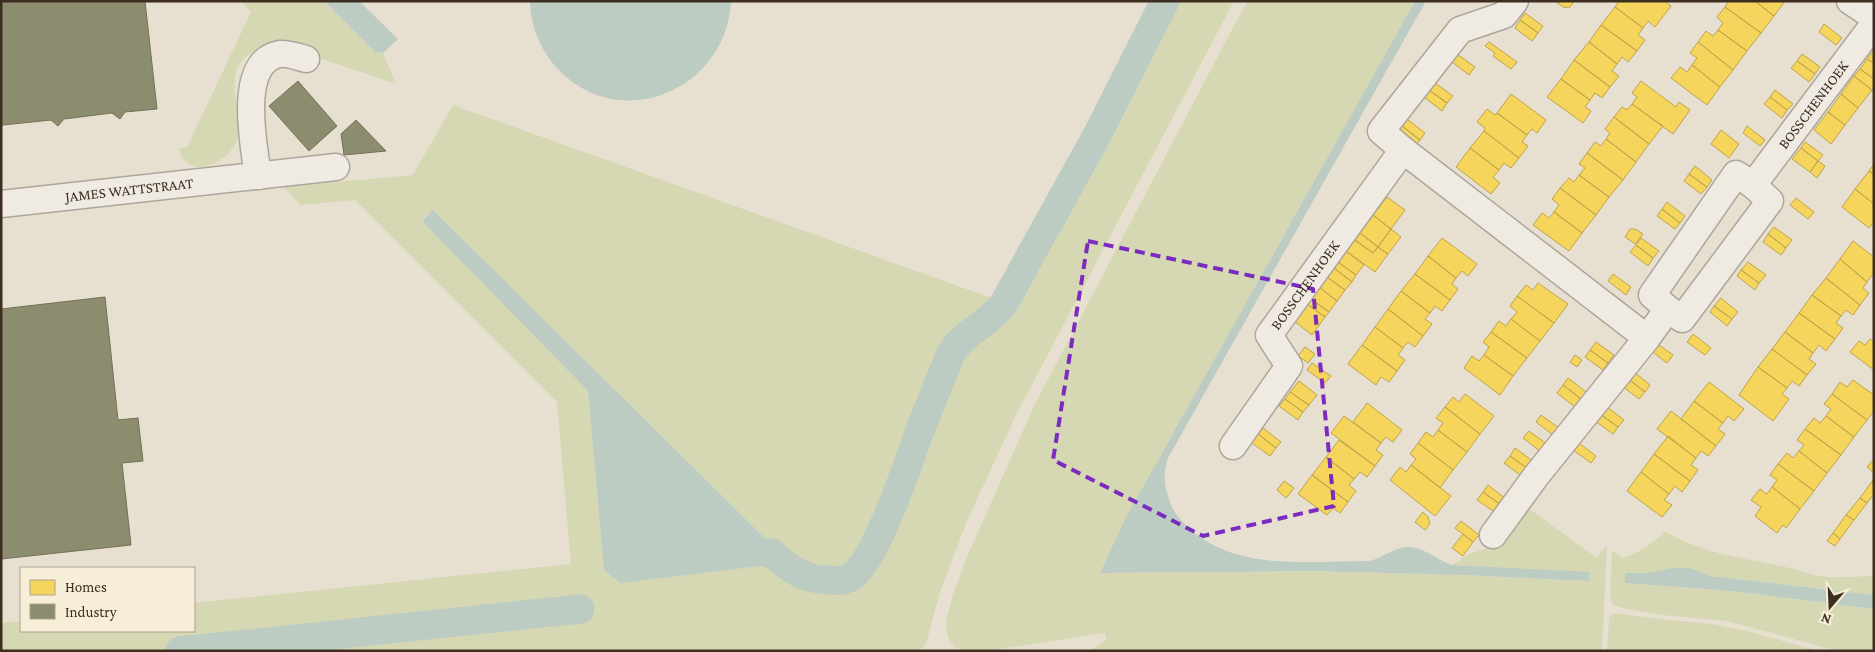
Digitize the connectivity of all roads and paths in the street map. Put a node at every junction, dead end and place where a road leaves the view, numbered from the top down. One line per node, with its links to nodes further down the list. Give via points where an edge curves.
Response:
1 (1515, 1): 6 (street, via 1504,15 1460,30 1381,131)
2 (1850, 1): 3 (street)
3 (1874, 17)
4 (1874, 24): 9 (street, BOSSCHENHOEK)
5 (306, 59): 8 (street, via 278,54 266,60 257,73 251,108)
6 (1403, 150): 12 (street); 13 (street, BOSSCHENHOEK, via 1269,335 1289,366)
7 (336, 167): 8 (street, JAMES WATTSTRAAT)
8 (258, 176): 10 (street, JAMES WATTSTRAAT)
9 (1753, 185): 11 (street, via 1770,202 1682,318); 11 (street, via 1736,174 1652,295)
10 (1, 204)
11 (1668, 309): 12 (street)
12 (1647, 338): 14 (street)
13 (1233, 446)
14 (1493, 535)

